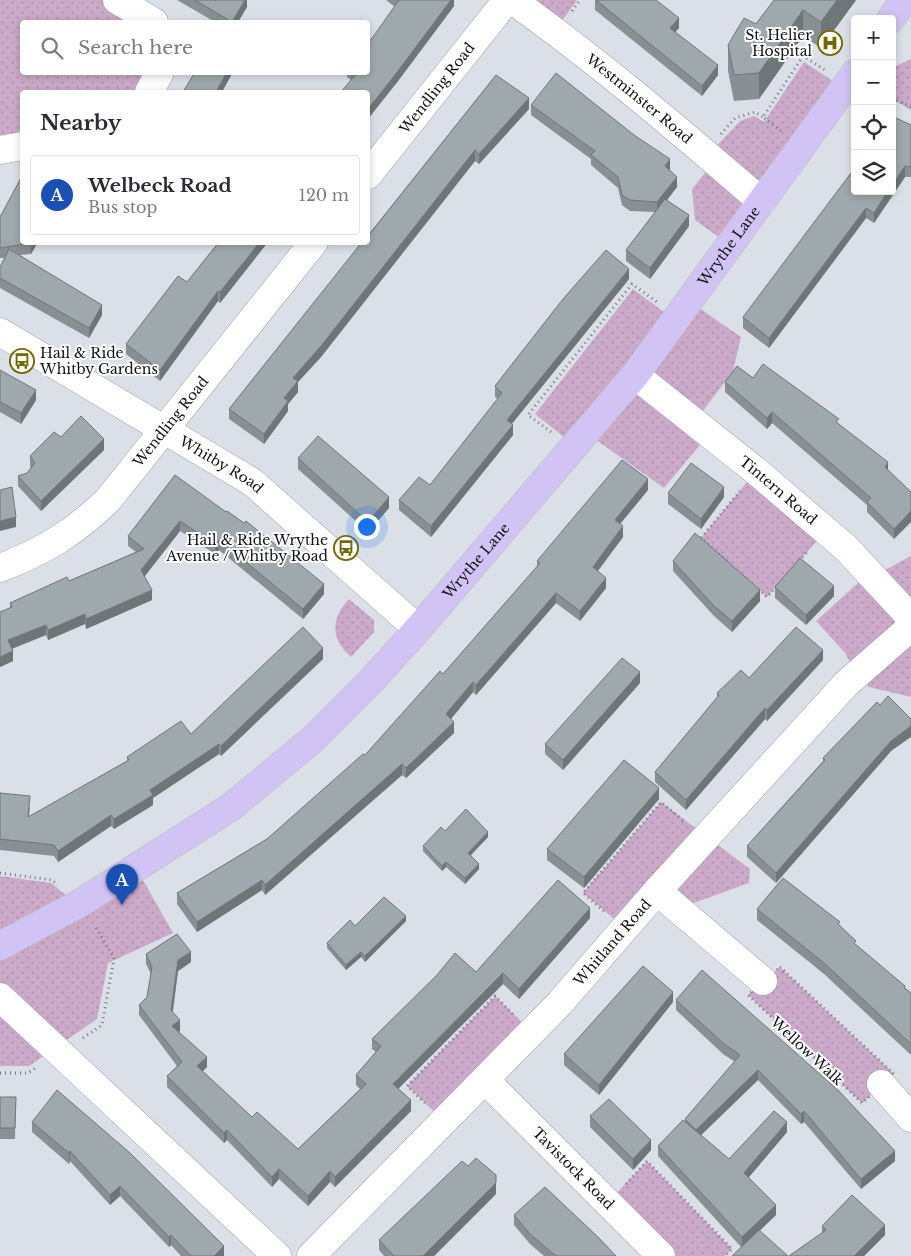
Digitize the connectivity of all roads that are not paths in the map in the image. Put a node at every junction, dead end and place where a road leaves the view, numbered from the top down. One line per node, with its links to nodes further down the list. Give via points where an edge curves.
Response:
1 (117, 0): 6 (street)
2 (507, 0): 12 (street, Wendling Road)
3 (512, 0): 13 (street, Westminster Road, via 557,32)
4 (904, 0): 5 (main road)
5 (894, 15)
6 (151, 20)
7 (158, 75): 9 (street)
8 (851, 78): 13 (main road, Wrythe Lane)
9 (150, 90)
10 (20, 146): 11 (street)
11 (0, 150)
12 (370, 172)
13 (762, 202): 16 (main road, Wrythe Lane)
14 (312, 245): 17 (street, Wendling Road)
15 (0, 332): 17 (street, Whitby Road)
16 (635, 375): 19 (street, Tintern Road, via 846,548); 21 (main road, Wrythe Lane)
17 (164, 429): 18 (street, Wendling Road, via 108,500 74,532 31,556); 21 (street, Whitby Road, via 252,482)
18 (0, 568)
19 (911, 618)
20 (911, 626): 22 (street, Whitland Road, via 846,684)
21 (418, 629): 23 (main road, Wrythe Lane, via 313,738 231,807 82,902)
22 (657, 891): 24 (street); 26 (street, Whitland Road)
23 (0, 946)
24 (763, 981)
25 (0, 997): 29 (street)
26 (485, 1080): 30 (street, Whitland Road); 31 (street, Tavistock Road)
27 (881, 1084): 28 (street)
28 (911, 1118)
29 (277, 1256)
30 (311, 1256)
31 (661, 1256)

